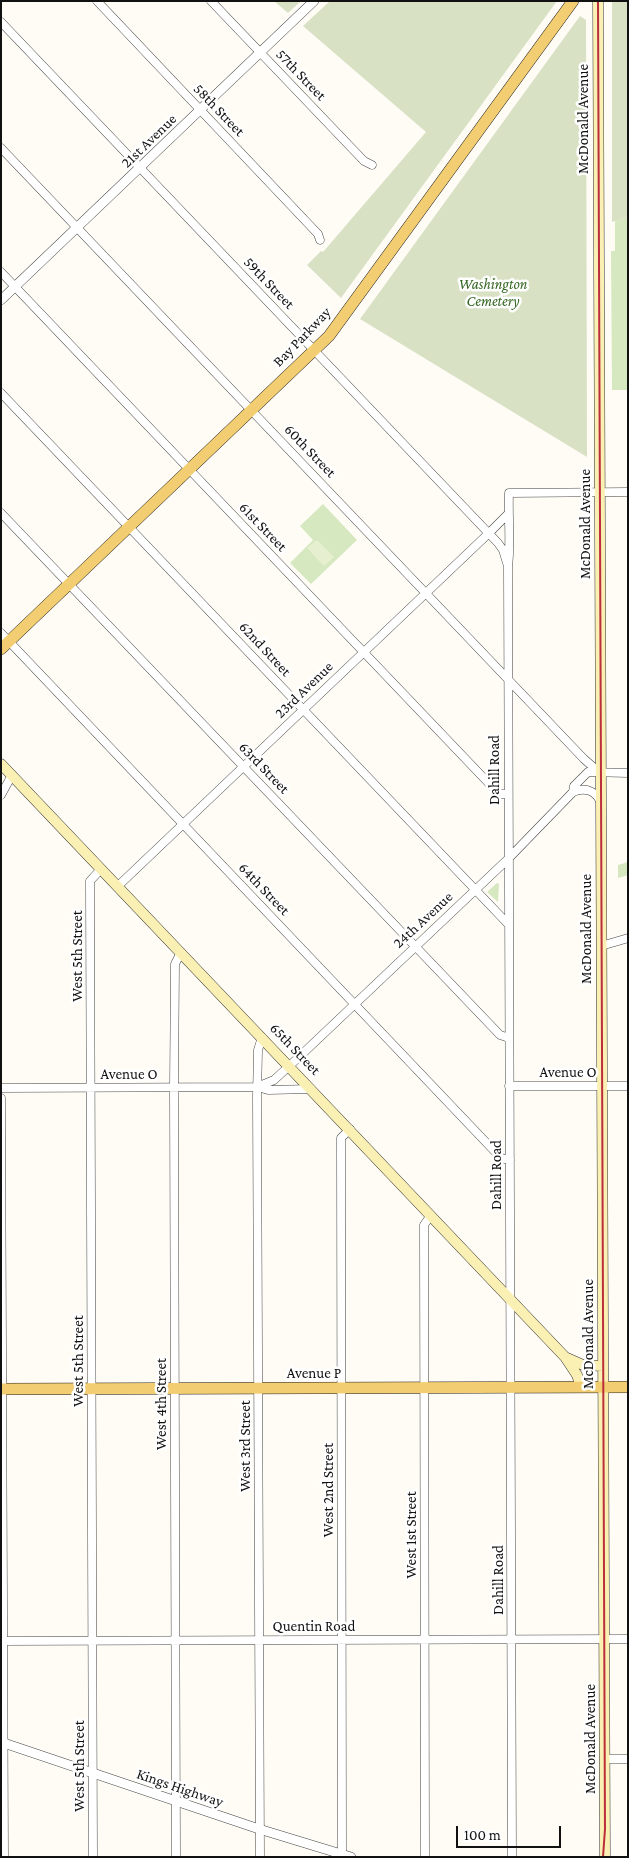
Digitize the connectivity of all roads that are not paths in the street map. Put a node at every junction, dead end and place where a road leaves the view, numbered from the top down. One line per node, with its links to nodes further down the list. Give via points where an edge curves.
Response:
1 (97, 1): 8 (street, 58th Street)
2 (211, 1): 7 (street, 57th Street)
3 (314, 1): 7 (street, 21st Avenue)
4 (573, 1): 17 (main road, Bay Parkway, via 333,332)
5 (598, 1): 21 (main road, McDonald Avenue)
6 (1, 22): 11 (street, 59th Street)
7 (261, 53): 8 (street, 21st Avenue); 10 (street, 57th Street, via 364,161)
8 (200, 110): 11 (street, 21st Avenue); 13 (street, 58th Street, via 318,234)
9 (1, 148): 12 (street, 60th Street)
10 (372, 165)
11 (140, 168): 12 (street, 21st Avenue); 17 (street, 59th Street)
12 (78, 227): 15 (street, 21st Avenue); 19 (street, 60th Street)
13 (320, 240)
14 (1, 272): 15 (street, 61st Street)
15 (15, 287): 16 (street, 21st Avenue); 20 (street, 61st Street)
16 (1, 300)
17 (314, 350): 19 (main road, Bay Parkway); 26 (street, 59th Street)
18 (1, 393): 25 (street, 62nd Street)
19 (252, 410): 20 (main road, Bay Parkway); 29 (street, 60th Street)
20 (189, 469): 25 (main road, Bay Parkway); 31 (street, 61st Street)
21 (600, 492): 22 (street); 24 (street, Dahill Road, via 509,493); 36 (main road, McDonald Avenue)
22 (628, 492)
23 (1, 513): 28 (street, 63rd Street)
24 (508, 514): 26 (street, 23rd Avenue); 27 (street, Dahill Road)
25 (129, 526): 28 (main road, Bay Parkway); 33 (street, 62nd Street)
26 (488, 534): 27 (street, 59th Street, via 503,550); 29 (street, 23rd Avenue)
27 (508, 567): 32 (street, Dahill Road)
28 (69, 583): 30 (main road, Bay Parkway); 35 (street, 63rd Street)
29 (426, 593): 31 (street, 23rd Avenue); 32 (street, 60th Street)
30 (4, 641): 43 (street, 64th Street)
31 (363, 652): 33 (street, 23rd Avenue); 40 (street, 61st Street, via 499,794)
32 (508, 679): 36 (street, 60th Street); 40 (street, Dahill Road)
33 (303, 709): 35 (street, 23rd Avenue); 47 (street, 62nd Street)
34 (1, 764): 38 (main road, 65th Street)
35 (243, 766): 43 (street, 23rd Avenue); 51 (street, 63rd Street)
36 (600, 773): 37 (street); 39 (street, 24th Avenue, via 588,772 574,786); 42 (main road, McDonald Avenue)
37 (628, 773)
38 (12, 775): 41 (street); 45 (main road, 65th Street)
39 (573, 792): 42 (street, via 589,790); 44 (street, 24th Avenue)
40 (508, 794): 44 (street, Dahill Road)
41 (1, 795)
42 (600, 802): 50 (main road, McDonald Avenue)
43 (182, 824): 46 (street, 23rd Avenue); 53 (street, 64th Street)
44 (508, 859): 47 (street, 24th Avenue); 48 (street, Dahill Road)
45 (101, 869): 46 (main road, 65th Street); 62 (street, West 5th Street, via 90,882)
46 (118, 886): 52 (main road, 65th Street)
47 (474, 890): 48 (street, 62nd Street); 51 (street, 24th Avenue)
48 (509, 925): 55 (street, Dahill Road)
49 (628, 938): 50 (street)
50 (601, 946): 58 (main road, McDonald Avenue)
51 (415, 947): 53 (street, 24th Avenue); 55 (street, 63rd Street, via 500,1035)
52 (181, 952): 54 (main road, 65th Street); 63 (street, West 4th Street, via 175,964)
53 (354, 1004): 56 (street, 24th Avenue); 67 (street, 64th Street, via 501,1158)
54 (262, 1036): 56 (main road, 65th Street); 60 (street, West 3rd Street, via 258,1050)
55 (509, 1038): 57 (street, Dahill Road)
56 (289, 1066): 60 (street, Avenue O, via 274,1080); 64 (main road, 65th Street)
57 (509, 1086): 58 (street, Avenue O); 67 (street, Dahill Road)
58 (602, 1086): 59 (street, Avenue O); 71 (main road, McDonald Avenue)
59 (628, 1086)
60 (257, 1087): 63 (street, Avenue O); 64 (street, Avenue O, via 268,1090); 78 (street, West 3rd Street)
61 (1, 1088): 62 (street, Avenue O)
62 (91, 1088): 63 (street, Avenue O); 81 (street, West 5th Street)
63 (174, 1088): 77 (street, West 4th Street)
64 (311, 1088): 66 (main road, 65th Street)
65 (1, 1098): 80 (street)
66 (350, 1129): 68 (main road, 65th Street); 79 (street, West 2nd Street, via 342,1138)
67 (510, 1160): 69 (street, Dahill Road)
68 (431, 1215): 69 (main road, 65th Street); 73 (street, West 1st Street, via 424,1225)
69 (510, 1298): 70 (main road, 65th Street); 74 (street, Dahill Road)
70 (565, 1357): 71 (main road, 65th Street, via 583,1365); 75 (main road, 65th Street)
71 (604, 1366): 76 (main road, McDonald Avenue)
72 (628, 1386): 76 (main road, Avenue P)
73 (424, 1387): 74 (main road, Avenue P); 79 (main road, Avenue P); 87 (street, West 1st Street)
74 (511, 1387): 75 (main road, Avenue P); 82 (street, Dahill Road)
75 (581, 1387): 76 (main road, Avenue P)
76 (604, 1387): 83 (main road, McDonald Avenue)
77 (175, 1388): 78 (main road, Avenue P); 81 (main road, Avenue P); 90 (street, West 4th Street)
78 (258, 1388): 79 (main road, Avenue P); 85 (street, West 3rd Street)
79 (341, 1388): 86 (street, West 2nd Street)
80 (2, 1389): 81 (main road, Avenue P); 88 (street)
81 (92, 1389): 89 (street, West 5th Street)
82 (512, 1639): 83 (street, Quentin Road); 87 (street, Quentin Road); 103 (street, Dahill Road)
83 (604, 1639): 84 (street, Quentin Road); 92 (main road, McDonald Avenue)
84 (628, 1639)
85 (259, 1640): 86 (street, Quentin Road); 90 (street, Quentin Road); 96 (street, West 3rd Street)
86 (342, 1640): 87 (street, Quentin Road); 97 (street, West 2nd Street)
87 (425, 1640): 102 (street, West 1st Street)
88 (2, 1641): 89 (street, Quentin Road); 91 (street)
89 (93, 1641): 90 (street, Quentin Road); 94 (street, West 5th Street)
90 (176, 1641): 95 (street, West 4th Street)
91 (2, 1742): 94 (street, Kings Highway); 98 (street)
92 (605, 1759): 93 (street); 104 (main road, McDonald Avenue)
93 (628, 1759)
94 (93, 1772): 95 (street, Kings Highway); 99 (street, West 5th Street)
95 (176, 1802): 96 (street, Kings Highway); 100 (street, West 4th Street)
96 (259, 1829): 97 (street, Kings Highway); 101 (street, West 3rd Street)
97 (346, 1856)
98 (4, 1857)
99 (93, 1857)
100 (176, 1857)
101 (260, 1857)
102 (425, 1857)
103 (512, 1857)
104 (605, 1857)

